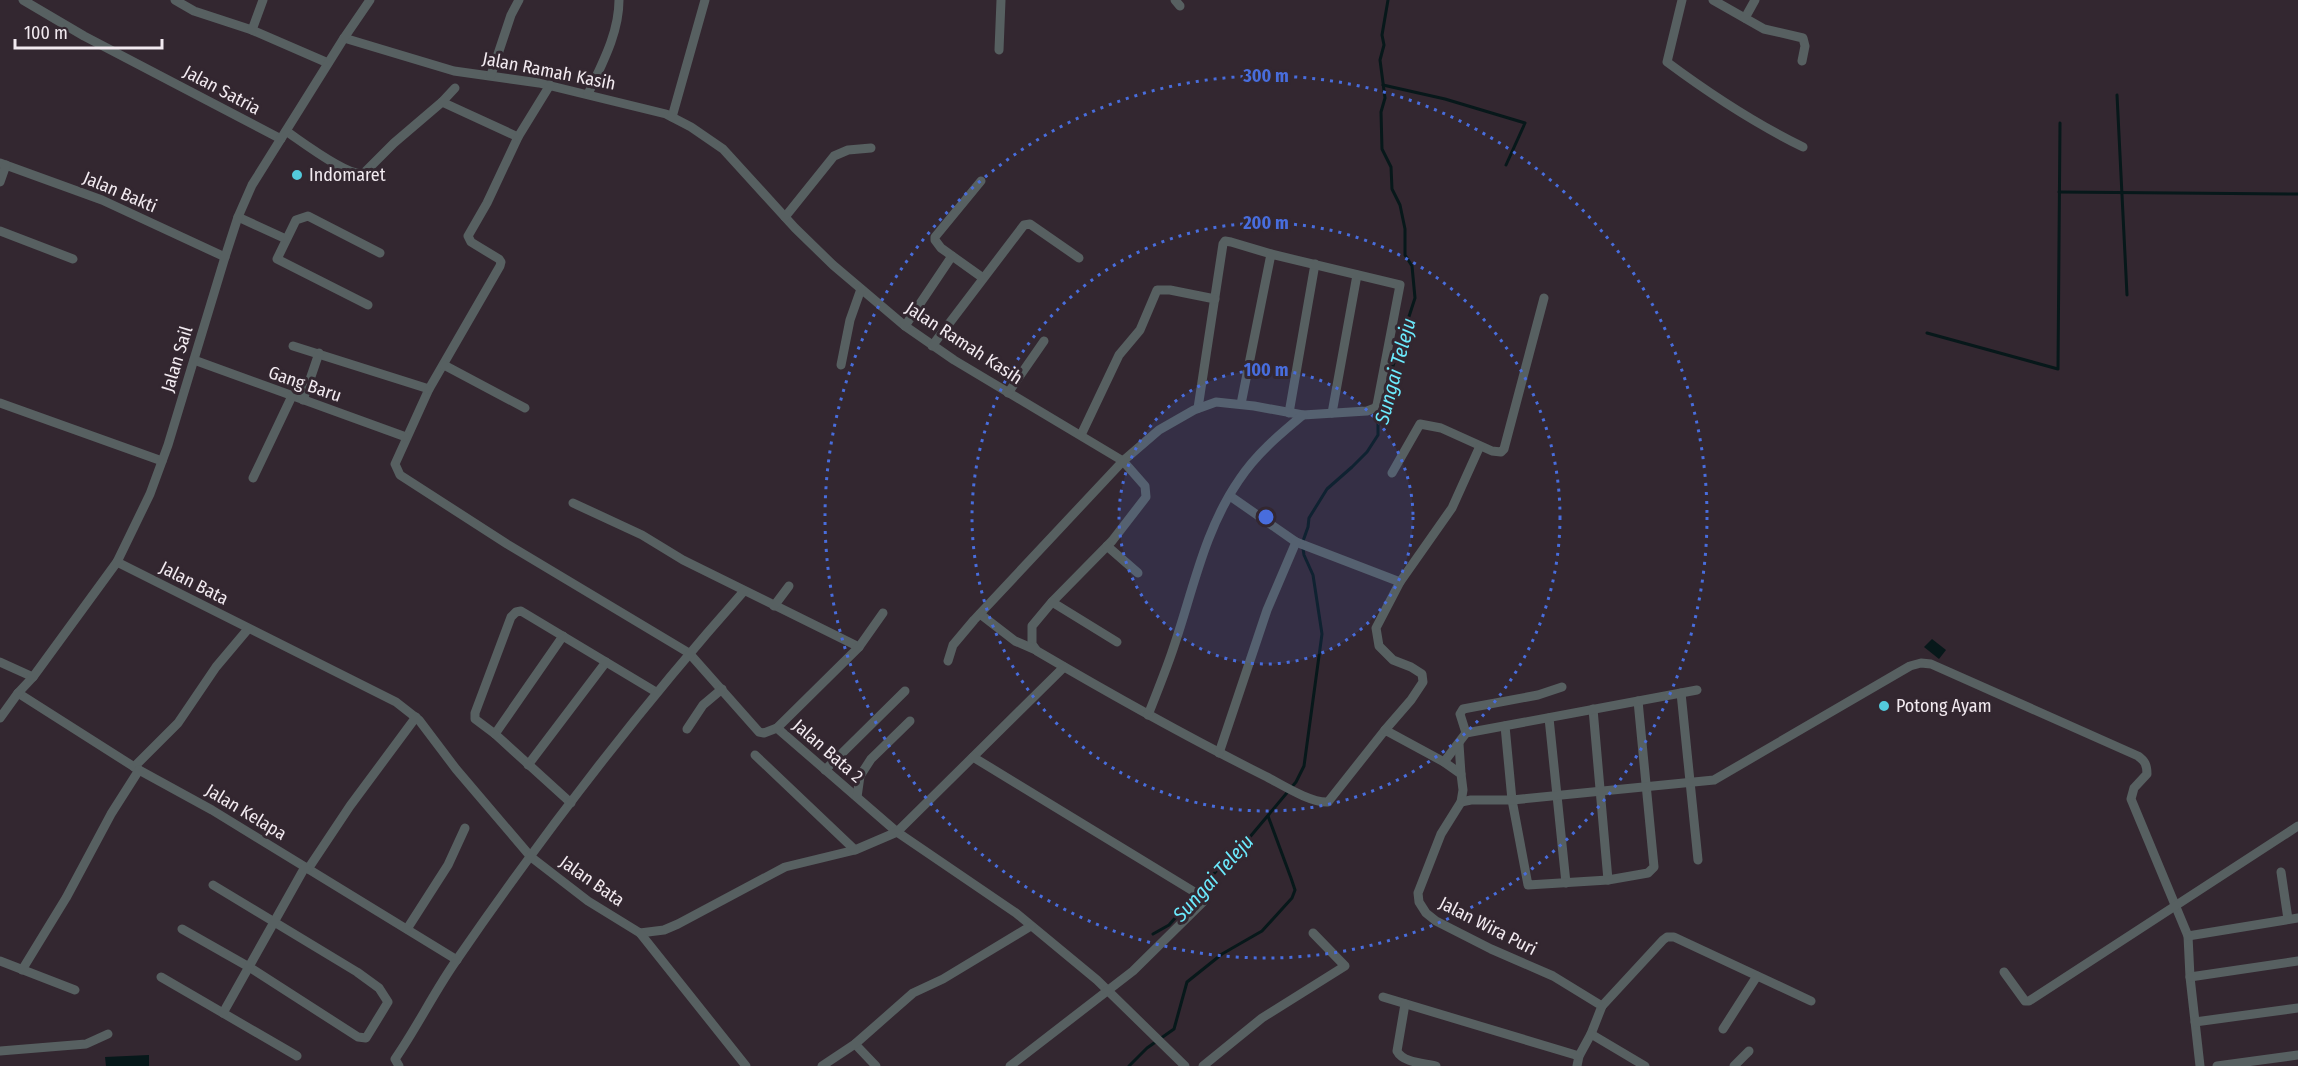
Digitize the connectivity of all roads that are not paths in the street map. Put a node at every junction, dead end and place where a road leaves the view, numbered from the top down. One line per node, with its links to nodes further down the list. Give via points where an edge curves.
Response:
1 (23, 0): 24 (street, Jalan Satria, via 84,36)
2 (175, 0): 13 (street, via 194,11)
3 (263, 0): 13 (street)
4 (370, 0): 14 (street, Jalan Sail)
5 (519, 0): 18 (street)
6 (619, 0): 21 (street, via 609,48)
7 (705, 0): 23 (street)
8 (1001, 0): 15 (street)
9 (1682, 0): 26 (street, via 1667,62 1724,104)
10 (1713, 0): 12 (street)
11 (1755, 0): 12 (street)
12 (1745, 18): 16 (street, via 1764,29 1803,38)
13 (252, 30): 17 (street)
14 (344, 38): 17 (street, Jalan Sail); 18 (street, Jalan Ramah Kasih, via 454,71)
15 (999, 50)
16 (1802, 61)
17 (328, 63): 24 (street, Jalan Sail)
18 (491, 75): 19 (street, Jalan Ramah Kasih)
19 (550, 85): 21 (street, Jalan Ramah Kasih); 25 (street)
20 (454, 88): 22 (street)
21 (588, 94): 23 (street, Jalan Ramah Kasih)
22 (442, 102): 24 (street, Jalan Satria, via 359,175); 25 (street)
23 (672, 117): 32 (street, Jalan Ramah Kasih, via 723,149)
24 (283, 135): 31 (street, Jalan Sail, via 252,185)
25 (518, 137): 54 (street, Jalan Bata 2, via 468,236 471,242 499,259 500,266)
26 (1803, 147)
27 (871, 148): 32 (street, via 834,156)
28 (3, 164): 30 (street); 38 (street, Jalan Bakti, via 102,200)
29 (981, 181): 37 (street, via 935,237 936,243)
30 (0, 182)
31 (238, 217): 34 (street); 38 (street, Jalan Sail)
32 (785, 217): 44 (street, Jalan Ramah Kasih)
33 (0, 231): 40 (street)
34 (286, 239): 35 (street, via 296,220 308,216); 47 (street, via 277,259 281,263)
35 (380, 254)
36 (1271, 254): 41 (street); 46 (street, via 1225,241); 61 (street)
37 (952, 255): 43 (street); 48 (street)
38 (225, 257): 53 (street, Jalan Sail)
39 (1079, 258): 43 (street, via 1026,223)
40 (73, 259)
41 (1315, 264): 42 (street); 64 (street)
42 (1357, 275): 65 (street); 65 (street, via 1400,285 1377,405 1366,411)
43 (983, 278): 51 (street)
44 (861, 290): 48 (street, Jalan Ramah Kasih); 55 (street)
45 (1544, 298): 69 (street, via 1504,449 1498,452)
46 (1215, 299): 63 (street); 67 (street, via 1157,290 1140,330 1119,355)
47 (368, 305)
48 (905, 326): 51 (street, Jalan Ramah Kasih)
49 (1044, 341): 57 (street)
50 (293, 346): 52 (street)
51 (932, 346): 57 (street, Jalan Ramah Kasih)
52 (319, 353): 56 (street); 59 (street)
53 (194, 360): 58 (street, Gang Baru); 71 (street, Jalan Sail)
54 (444, 365): 56 (street, Jalan Bata 2); 62 (street)
55 (841, 365)
56 (429, 388): 68 (street, Jalan Bata 2)
57 (1008, 393): 67 (street, Jalan Ramah Kasih)
58 (292, 396): 59 (street, Gang Baru); 73 (street)
59 (303, 400): 68 (street, Gang Baru)
60 (0, 404): 71 (street)
61 (1241, 404): 63 (street, via 1216,402); 64 (street)
62 (525, 408)
63 (1198, 408): 70 (street, via 1159,430)
64 (1289, 413): 66 (street)
65 (1332, 413): 66 (street)
66 (1303, 415): 74 (street, via 1269,443)
67 (1081, 435): 70 (street, Jalan Ramah Kasih)
68 (406, 437): 92 (street, Jalan Bata 2, via 395,464 400,474 507,544)
69 (1480, 446): 72 (street, via 1442,428 1420,423); 80 (street, via 1452,508)
70 (1124, 460): 77 (street, Jalan Ramah Kasih, via 1145,486 1146,497); 86 (street)
71 (162, 461): 78 (street, Jalan Sail)
72 (1392, 473)
73 (253, 478)
74 (1230, 496): 76 (street); 107 (street, via 1194,578 1172,654)
75 (573, 502): 82 (street)
76 (1298, 543): 80 (street); 119 (street, via 1267,610)
77 (1107, 546): 79 (street); 83 (street, Jalan Ramah Kasih)
78 (117, 562): 87 (street, Jalan Bata); 97 (street, Jalan Sail)
79 (1138, 573)
80 (1400, 582): 115 (street, via 1376,628 1379,646 1393,660 1422,675 1423,682)
81 (789, 586): 84 (street)
82 (744, 591): 84 (street); 92 (street)
83 (1052, 602): 89 (street); 91 (street, Jalan Ramah Kasih, via 1032,626 1032,644)
84 (774, 606): 90 (street)
85 (883, 613): 90 (street)
86 (980, 614): 91 (street, via 1015,641); 93 (street, via 953,645)
87 (248, 629): 108 (street, Jalan Bata, via 396,702); 124 (street, via 178,723)
88 (563, 636): 95 (street); 117 (street); 117 (street, via 521,611 511,617 475,712 475,719)
89 (1117, 642)
90 (859, 648): 113 (street)
91 (1037, 651): 96 (street)
92 (689, 652): 99 (street, Jalan Bata 2); 101 (street)
93 (948, 661)
94 (0, 662): 97 (street)
95 (606, 662): 101 (street); 123 (street)
96 (1064, 667): 107 (street); 121 (street)
97 (33, 677): 103 (street, Jalan Sail)
98 (1562, 687): 116 (street, via 1463,709 1460,714)
99 (722, 689): 113 (street, Jalan Bata 2, via 759,732); 114 (street, via 702,705)
100 (1697, 690): 104 (street)
101 (656, 692): 134 (street)
102 (905, 692): 125 (street)
103 (18, 693): 110 (street, Jalan Sail); 124 (street, Jalan Kelapa)
104 (1681, 693): 105 (street); 127 (street)
105 (1638, 701): 106 (street); 128 (street)
106 (1593, 710): 109 (street); 129 (street)
107 (1148, 715): 119 (street)
108 (416, 717): 139 (street, Jalan Bata); 141 (street)
109 (1550, 717): 112 (street); 130 (street)
110 (0, 718)
111 (910, 721): 131 (street, via 871,759 860,776)
112 (1505, 726): 116 (street); 132 (street)
113 (777, 728): 125 (street, Jalan Bata 2)
114 (687, 729)
115 (1385, 730): 119 (street, via 1328,802 1304,795); 122 (street)
116 (1466, 733): 118 (street)
117 (495, 734): 123 (street)
118 (1459, 744): 122 (street); 126 (street)
119 (1219, 753)
120 (755, 755): 138 (street)
121 (973, 757): 137 (street); 165 (street, via 1204,896 1206,900 1134,971)
122 (1444, 762): 126 (street)
123 (528, 765): 134 (street)
124 (136, 769): 141 (street, Jalan Kelapa); 159 (street)
125 (825, 770): 131 (street, Jalan Bata 2)
126 (1461, 774): 133 (street)
127 (1689, 783): 128 (street); 140 (street); 146 (street, via 1714,780 1910,666 1931,664 2144,761 2146,774 2133,788 2131,799)
128 (1646, 787): 129 (street); 143 (street, via 1654,867 1648,873)
129 (1600, 791): 130 (street); 143 (street)
130 (1557, 795): 132 (street); 144 (street)
131 (857, 797): 137 (street, Jalan Bata 2)
132 (1512, 800): 133 (street); 144 (street, via 1528,885)
133 (1461, 802): 169 (street, Jalan Wira Puri, via 1441,834 1418,893 1426,913 1491,949 1553,976)
134 (571, 803): 139 (street)
135 (2298, 826): 146 (street)
136 (465, 828): 151 (street, via 448,865)
137 (897, 832): 138 (street); 149 (street, Jalan Bata 2)
138 (855, 850): 152 (street, via 785,867 678,924)
139 (531, 857): 152 (street, Jalan Bata); 156 (street)
140 (1698, 861)
141 (306, 868): 148 (street); 151 (street, Jalan Kelapa)
142 (2280, 872): 147 (street)
143 (1608, 880): 144 (street)
144 (1566, 884)
145 (213, 885): 148 (street)
146 (2176, 907): 154 (street); 160 (street, via 2029,1001 2020,996)
147 (2293, 919): 154 (street)
148 (275, 921): 158 (street); 158 (street, via 369,980 385,995 388,1002 384,1011 366,1038 358,1037)
149 (1032, 926): 165 (street, Jalan Bata 2); 176 (street, via 913,993)
150 (182, 929): 158 (street)
151 (406, 929): 156 (street, Jalan Kelapa)
152 (640, 933): 185 (street, Jalan Bata)
153 (1313, 933): 190 (street, via 1346,966 1262,1018)
154 (2188, 936): 163 (street)
155 (0, 960): 159 (street)
156 (457, 960): 182 (street)
157 (2298, 961): 163 (street)
158 (249, 967): 171 (street)
159 (22, 970): 164 (street)
160 (2004, 972)
161 (1757, 976): 167 (street); 169 (street, via 1667,937); 173 (street)
162 (161, 977): 171 (street)
163 (2190, 977): 172 (street)
164 (75, 990)
165 (1107, 990): 188 (street); 189 (street, Jalan Bata 2)
166 (1383, 996): 168 (street)
167 (1811, 1001)
168 (1405, 1004): 181 (street); 191 (street, via 1397,1051 1400,1057)
169 (1602, 1006): 175 (street)
170 (2298, 1008): 172 (street)
171 (223, 1013): 180 (street)
172 (2195, 1022): 195 (street)
173 (1723, 1029)
174 (108, 1034): 177 (street, via 86,1044)
175 (1592, 1034): 181 (street); 183 (street)
176 (855, 1044): 186 (street); 187 (street)
177 (0, 1051)
178 (1749, 1051): 194 (street)
179 (2298, 1054): 196 (street)
180 (297, 1056)
181 (1579, 1056): 192 (street)
182 (397, 1062): 184 (street)
183 (1634, 1063): 193 (street)
184 (387, 1066)
185 (746, 1066)
186 (822, 1066)
187 (876, 1066)
188 (1010, 1066)
189 (1185, 1066)
190 (1203, 1066)
191 (1436, 1066)
192 (1577, 1066)
193 (1645, 1066)
194 (1734, 1066)
195 (2200, 1066)
196 (2217, 1066)

